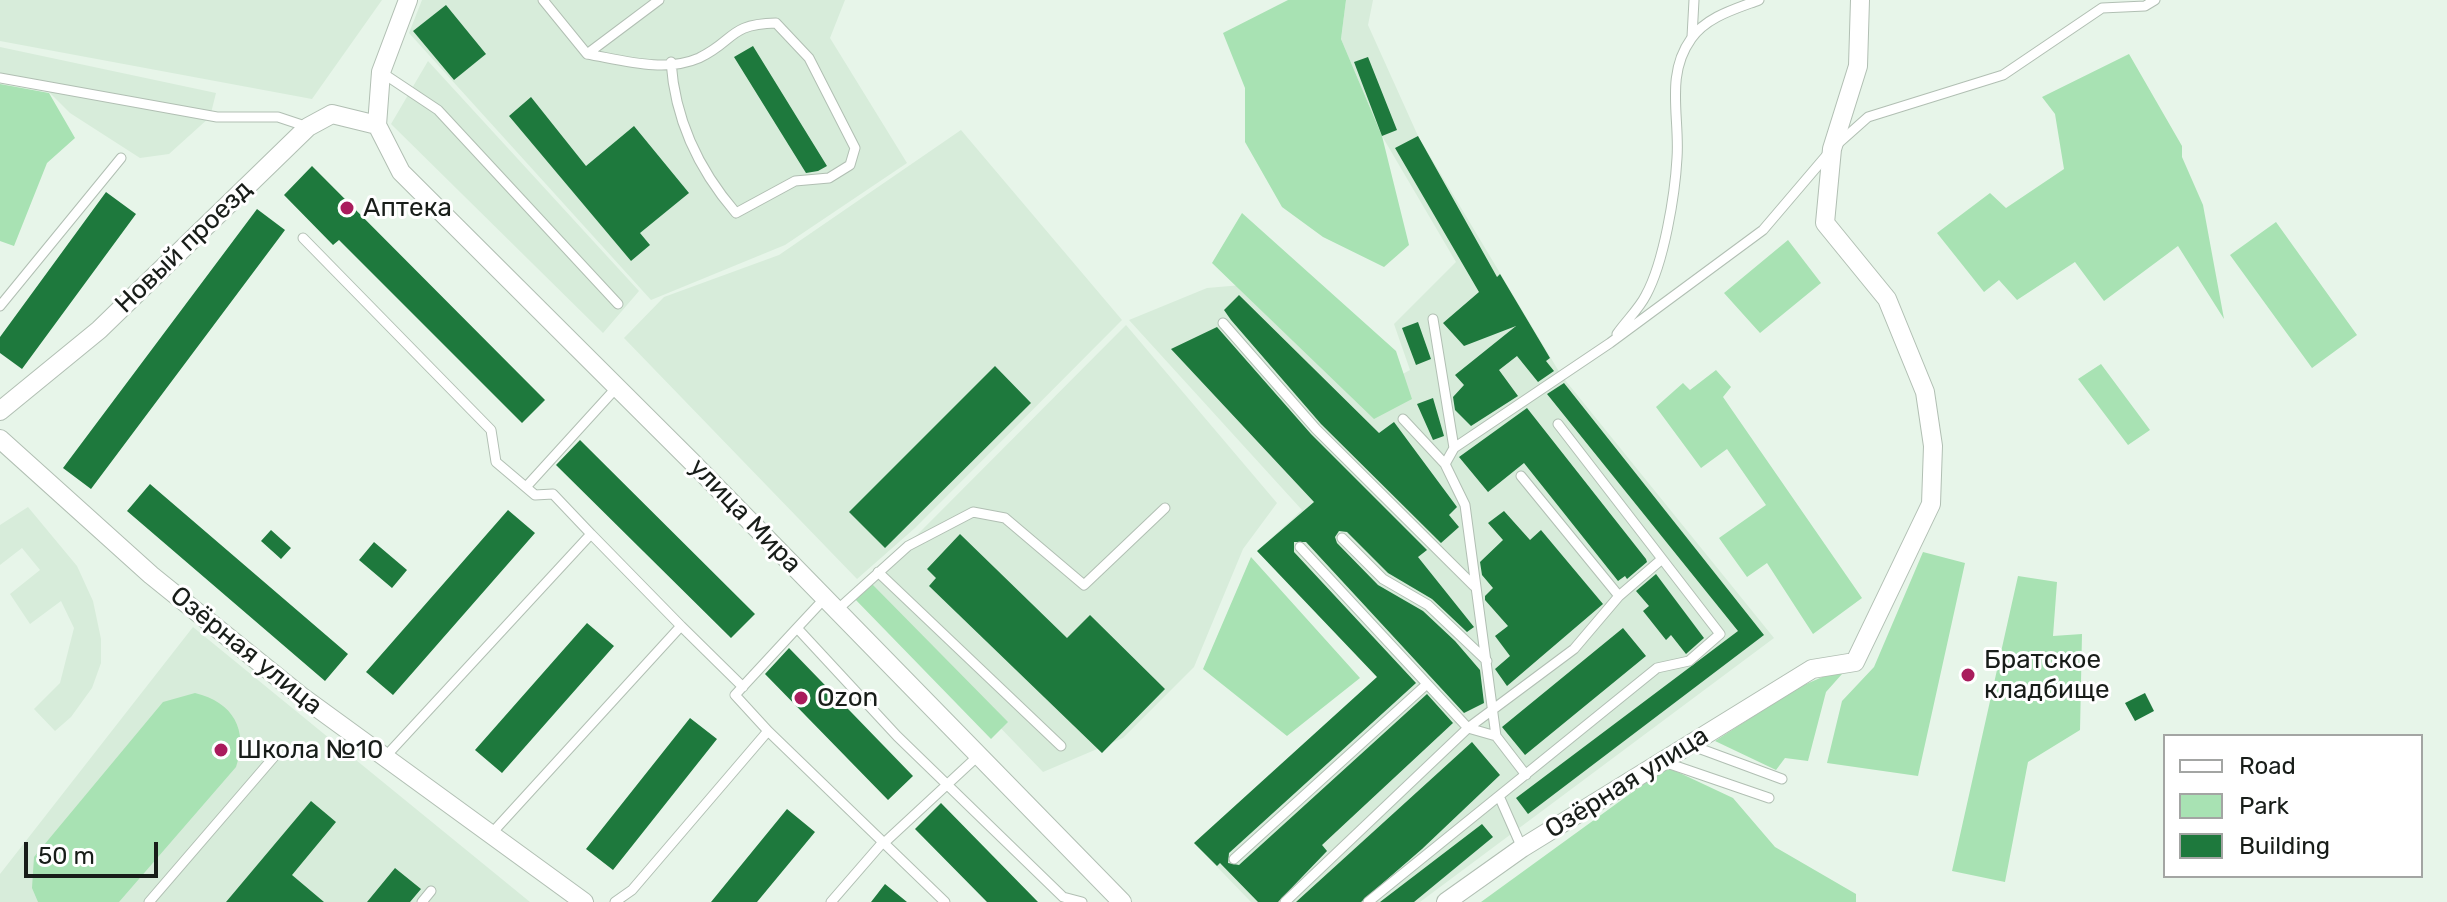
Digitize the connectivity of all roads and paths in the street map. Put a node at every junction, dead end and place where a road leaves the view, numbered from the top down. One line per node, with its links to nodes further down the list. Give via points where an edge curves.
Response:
1 (408, 0): 11 (street)
2 (543, 0): 9 (lane)
3 (659, 0): 9 (lane)
4 (1694, 0): 8 (lane)
5 (1759, 0): 8 (lane, via 1718,16)
6 (1860, 0): 15 (street, via 1858,66)
7 (2155, 0): 15 (lane, via 2145,6 2102,8 2003,75 1868,117)
8 (1692, 37): 22 (lane, via 1675,80 1677,159 1661,253 1646,295)
9 (587, 54): 10 (lane, via 650,65)
10 (671, 62): 10 (lane, via 698,58 748,23 776,23 809,58 855,148 850,165 829,178 795,181 736,213 711,184 683,128)
11 (381, 72): 13 (street); 18 (lane, via 438,110)
12 (0, 78): 14 (lane, via 217,117 278,117)
13 (377, 125): 14 (street, Новый проезд, via 332,114); 23 (street, улица Мира, via 401,172)
14 (308, 127): 24 (street, Новый проезд, via 99,330)
15 (1832, 149): 22 (lane, via 1763,230); 50 (street, Озёрная улица, via 1825,223 1887,299 1925,392 1933,446 1931,504 1855,662 1812,669)
16 (121, 158): 19 (lane)
17 (303, 238): 31 (lane, via 491,430 496,462)
18 (618, 304)
19 (0, 306)
20 (1433, 319): 28 (lane)
21 (1223, 323): 38 (lane, via 1316,429)
22 (1610, 343): 28 (lane)
23 (617, 387): 31 (lane); 40 (street, улица Мира)
24 (0, 411)
25 (1403, 419): 29 (lane)
26 (1558, 424): 36 (lane)
27 (0, 439): 53 (street, Озёрная улица, via 151,575 301,696)
28 (1454, 448): 29 (lane)
29 (1445, 464): 38 (lane, via 1465,505)
30 (1521, 476): 39 (lane)
31 (526, 487): 33 (lane, via 535,495 553,494)
32 (1165, 508): 37 (lane, via 1084,585 1005,518 973,512 908,546)
33 (591, 534): 41 (lane); 53 (lane)
34 (1342, 538): 43 (lane, via 1383,579 1428,605)
35 (1300, 547): 44 (lane)
36 (1662, 559): 39 (lane); 56 (lane, via 1720,634 1689,661 1657,668)
37 (878, 572): 40 (lane); 51 (lane)
38 (1474, 586): 43 (lane)
39 (1619, 596): 46 (lane, via 1574,649)
40 (831, 604): 42 (lane); 52 (street, улица Мира)
41 (681, 626): 45 (lane); 61 (lane)
42 (797, 628): 45 (lane); 58 (lane)
43 (1487, 661): 46 (lane)
44 (1427, 684): 47 (lane); 64 (lane)
45 (743, 687): 48 (lane, via 735,695)
46 (1491, 711): 47 (lane); 49 (lane)
47 (1468, 728): 49 (lane); 74 (lane)
48 (768, 731): 62 (lane); 69 (lane, via 632,890)
49 (1496, 736): 56 (lane)
50 (1690, 745): 55 (street, Озёрная улица); 57 (lane)
51 (1061, 746)
52 (979, 755): 58 (lane); 73 (street, улица Мира)
53 (386, 756): 61 (street, Озёрная улица)
54 (273, 758): 66 (lane)
55 (1664, 762): 60 (lane); 63 (street, Озёрная улица)
56 (1526, 775): 59 (lane)
57 (1782, 779)
58 (947, 784): 62 (lane); 72 (lane, via 1063,897)
59 (1499, 796): 63 (lane); 75 (lane)
60 (1769, 798)
61 (492, 833): 68 (street, Озёрная улица)
62 (883, 843): 70 (lane); 71 (lane)
63 (1522, 848): 76 (street, Озёрная улица)
64 (1234, 859)
65 (431, 891): 67 (lane)
66 (149, 902)
67 (422, 902)
68 (584, 902)
69 (615, 902)
70 (831, 902)
71 (945, 902)
72 (1082, 902)
73 (1122, 902)
74 (1285, 902)
75 (1368, 902)
76 (1446, 902)

